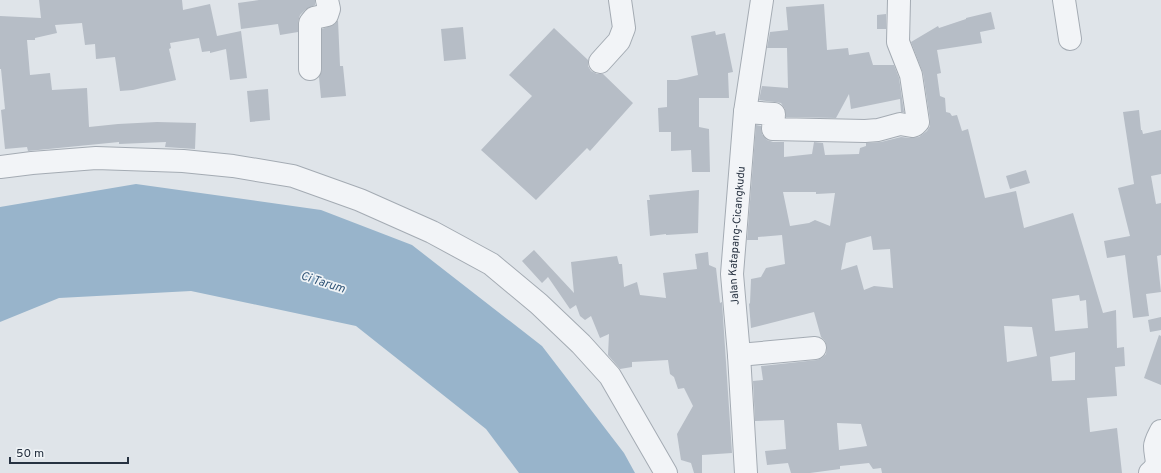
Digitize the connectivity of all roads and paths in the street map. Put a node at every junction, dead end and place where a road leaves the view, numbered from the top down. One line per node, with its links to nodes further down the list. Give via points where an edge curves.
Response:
1 (327, 0): 8 (street, via 327,15 314,18 310,23)
2 (620, 0): 7 (street, via 624,28 619,41)
3 (762, 0): 9 (street, Jalan Katapang-Cicangkudu)
4 (899, 0): 9 (street, via 898,42 912,75 918,122 915,125 900,124 865,131 773,129 774,114)
5 (1064, 0): 6 (street)
6 (1070, 39)
7 (600, 62)
8 (310, 69)
9 (745, 112): 12 (street, Jalan Katapang-Cicangkudu, via 732,274)
10 (0, 167): 14 (street, via 96,158 183,161 233,166 293,176 360,200 432,232 491,264 581,344 610,376)
11 (815, 348): 12 (street)
12 (739, 355): 15 (street, Jalan Katapang-Cicangkudu)
13 (1161, 431): 16 (street, via 1155,446 1159,461 1155,470)
14 (666, 473)
15 (746, 473)
16 (1150, 473)

